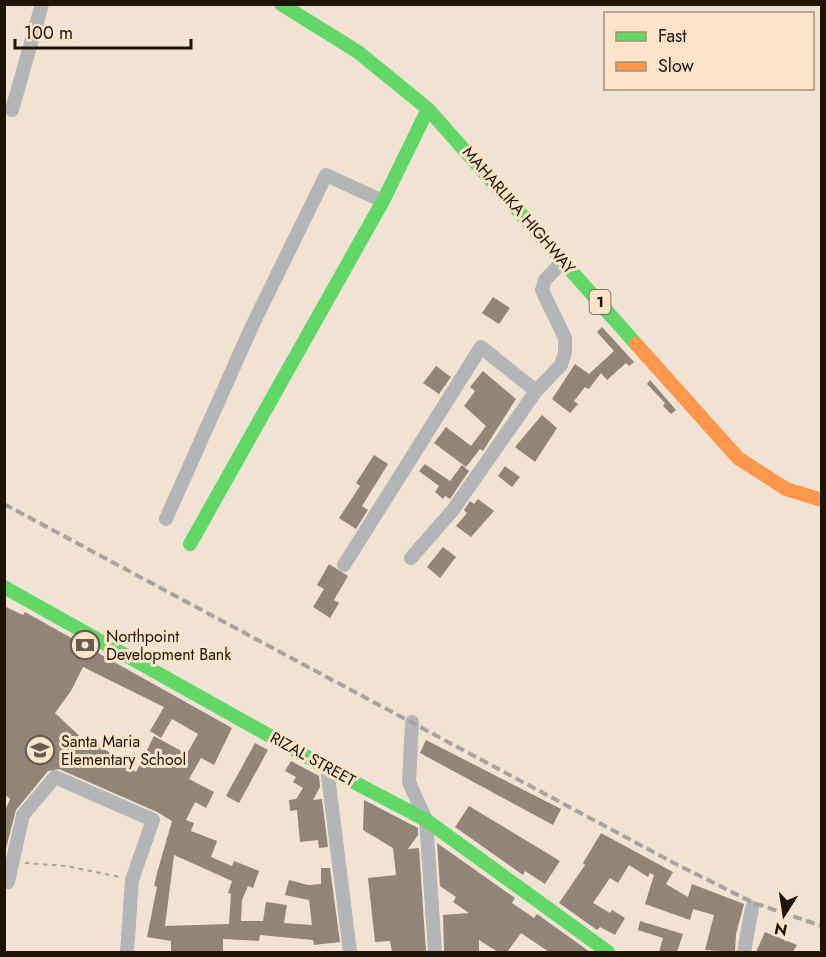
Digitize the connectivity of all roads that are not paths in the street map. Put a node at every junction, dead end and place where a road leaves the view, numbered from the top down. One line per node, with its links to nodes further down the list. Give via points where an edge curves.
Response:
1 (42, 4): 4 (street)
2 (281, 4): 3 (main road, MAHARLIKA HIGHWAY / 1, via 381,67)
3 (428, 109): 5 (main road); 6 (main road, MAHARLIKA HIGHWAY / 1)
4 (12, 110)
5 (383, 201): 9 (street, via 326,175 252,326); 10 (main road)
6 (563, 261): 7 (street, via 545,280 542,290 565,338 565,353 561,365); 8 (main road, MAHARLIKA HIGHWAY / 1, via 738,458 786,489)
7 (536, 391): 11 (street, via 453,510); 12 (street, via 481,347)
8 (822, 500)
9 (166, 519)
10 (190, 544)
11 (411, 558)
12 (344, 565)
13 (4, 587): 15 (main road, RIZAL STREET)
14 (412, 722): 16 (street, via 409,782)
15 (327, 768): 16 (main road, RIZAL STREET); 20 (street)
16 (426, 820): 21 (street); 22 (main road, RIZAL STREET)
17 (4, 882): 19 (street, via 8,882 22,815 55,777 153,820 132,880)
18 (752, 908): 23 (street)
19 (127, 952)
20 (350, 952)
21 (435, 952)
22 (608, 952)
23 (744, 952)

